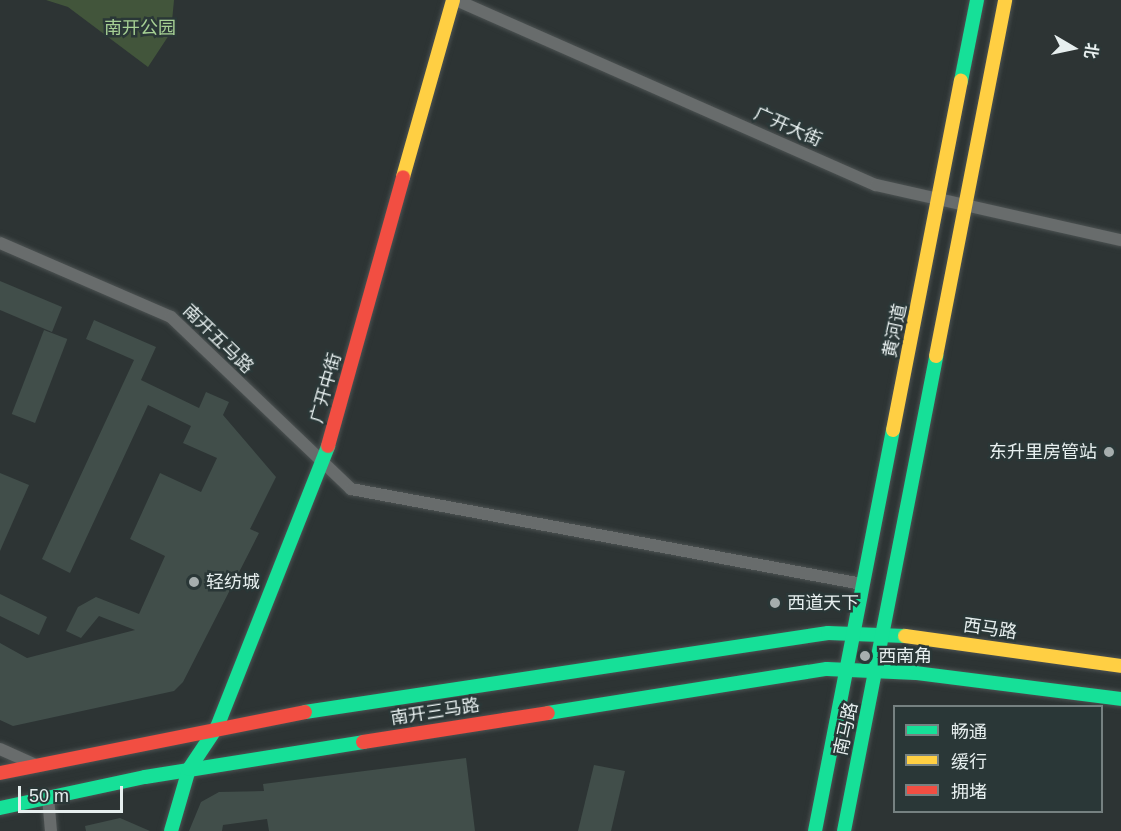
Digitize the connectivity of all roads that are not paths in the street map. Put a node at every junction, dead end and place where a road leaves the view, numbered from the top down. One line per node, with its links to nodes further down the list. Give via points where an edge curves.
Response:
1 (454, 0): 4 (street, 广开大街, via 876,185); 8 (main road, 广开中街)
2 (977, 0): 4 (main road, 黄河道)
3 (1005, 0): 5 (main road)
4 (941, 200): 5 (street, 广开大街); 9 (main road, 黄河道)
5 (967, 207): 6 (street, 广开大街); 11 (main road)
6 (1121, 240)
7 (0, 243): 8 (street, 南开五马路, via 171,317)
8 (322, 467): 9 (street, 南开五马路, via 351,489); 16 (main road, 广开中街)
9 (862, 584): 10 (main road, 黄河道)
10 (853, 633): 11 (main road, 西马路); 13 (main road, 黄河道); 16 (main road, 南开三马路)
11 (884, 634): 12 (main road, 西马路); 14 (main road, 南马路)
12 (1121, 666)
13 (846, 669): 14 (main road, 南开三马路); 19 (main road, 南开三马路, via 776,675); 25 (main road, 南马路)
14 (877, 670): 15 (main road); 26 (main road, 南马路)
15 (1121, 699)
16 (217, 728): 18 (main road, 南开三马路); 19 (main road, 广开中街)
17 (0, 749): 18 (street)
18 (37, 765): 20 (main road, 南开三马路)
19 (189, 770): 21 (main road, 南开三马路); 24 (main road, 广开中街)
20 (0, 773)
21 (48, 797): 22 (main road, 南开三马路); 23 (street)
22 (0, 808)
23 (51, 831)
24 (171, 831)
25 (815, 831)
26 (844, 831)

